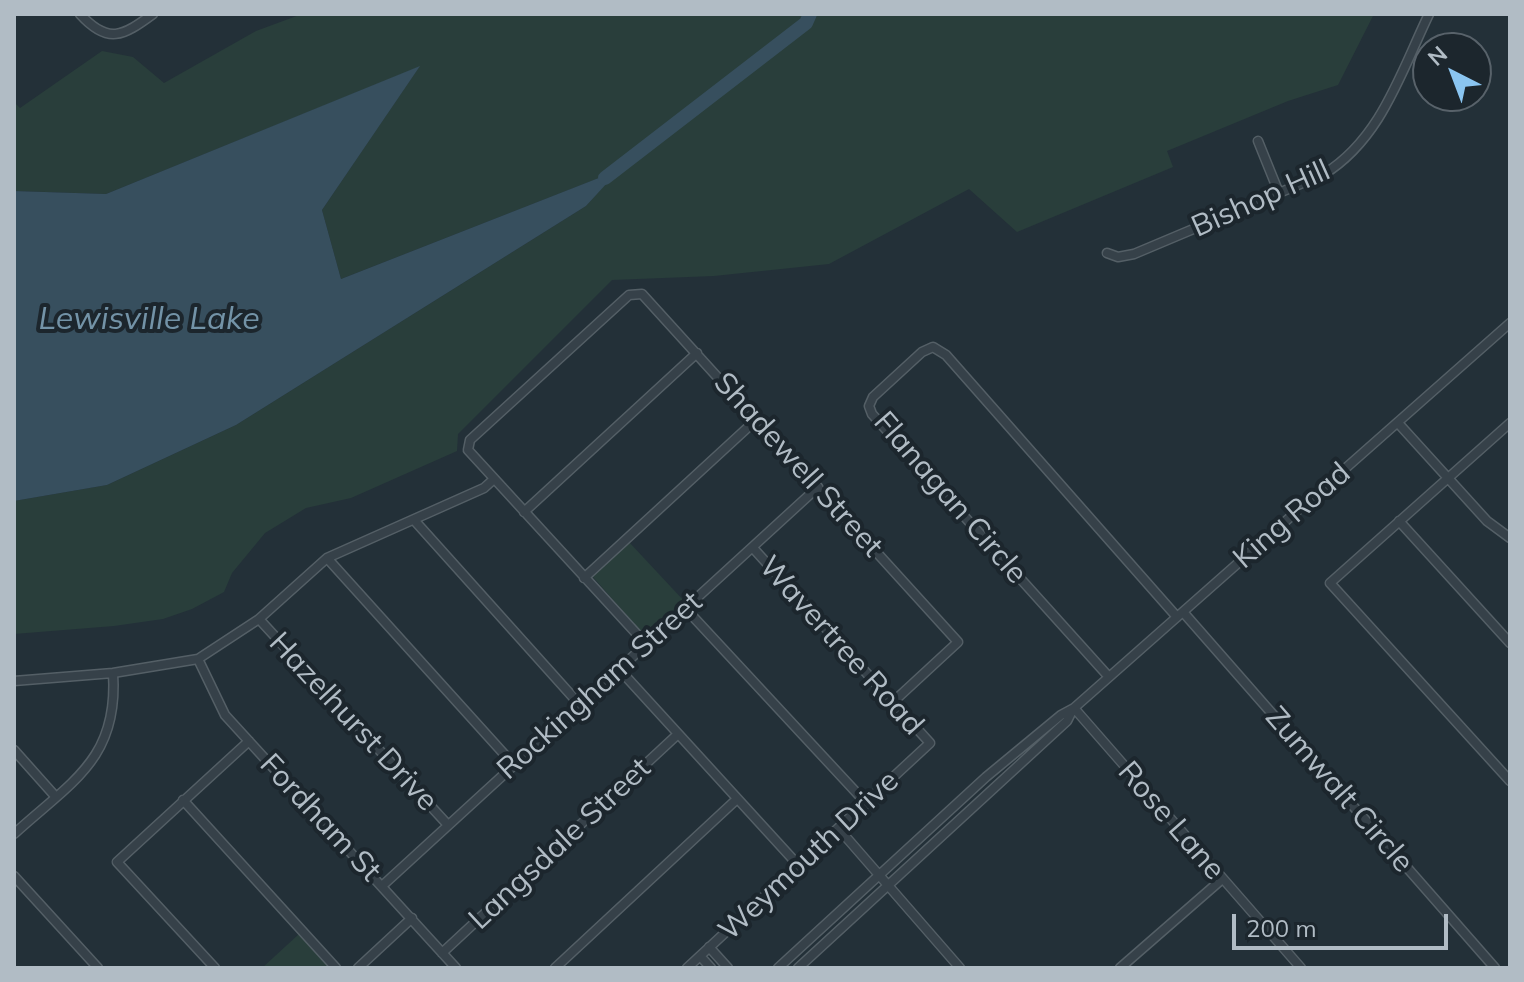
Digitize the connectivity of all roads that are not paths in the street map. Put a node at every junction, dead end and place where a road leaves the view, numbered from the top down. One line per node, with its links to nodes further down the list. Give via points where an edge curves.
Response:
1 (80, 14): 2 (street, via 104,34 127,33)
2 (153, 14)
3 (1429, 14): 5 (street, Bishop Hill, via 1367,137 1342,162)
4 (1258, 141): 5 (street)
5 (1279, 193): 6 (street, Bishop Hill, via 1134,254)
6 (1107, 253)
7 (1510, 323): 10 (street, King Road)
8 (697, 353): 9 (street, Shadewell Street); 13 (street, Shadewell Street, via 642,294 629,295 470,440 471,455); 15 (street)
9 (757, 419): 14 (street, Shadewell Street); 21 (street)
10 (1398, 423): 12 (street); 23 (street, King Road)
11 (1510, 423): 12 (street)
12 (1447, 478): 17 (street); 18 (street)
13 (494, 479): 15 (street); 16 (street)
14 (818, 487): 19 (street, Rockingham Street); 32 (street, Shadewell Street, via 958,642)
15 (524, 512): 21 (street)
16 (414, 520): 20 (street); 33 (street)
17 (1399, 521): 25 (street); 40 (street, via 1330,583)
18 (1510, 538)
19 (753, 548): 22 (street, Rockingham Street); 32 (street, Wavertree Road)
20 (327, 558): 24 (street); 39 (street)
21 (584, 578): 26 (street)
22 (685, 608): 26 (street, Rockingham Street); 44 (street)
23 (1180, 615): 30 (street, King Road); 30 (street, Flanagan Circle, via 946,355 933,347 922,352 873,397 872,414); 61 (street, Zumwalt Circle)
24 (259, 619): 27 (street); 47 (street, Hazelhurst Drive)
25 (1510, 643)
26 (646, 644): 28 (street, Rockingham Street)
27 (198, 659): 29 (street); 36 (street, Fordham St, via 221,709)
28 (619, 669): 33 (street, Rockingham Street); 35 (street)
29 (113, 673): 31 (street); 41 (street, via 115,708 104,743)
30 (1109, 677): 34 (street, King Road)
31 (14, 681)
32 (893, 702): 37 (street, Wavertree Road)
33 (580, 705): 39 (street, Rockingham Street)
34 (1074, 708): 45 (street, King Road); 46 (street, King Road, via 1067,721); 53 (street, Rose Lane)
35 (678, 734): 42 (street); 58 (street, Langsdale Street)
36 (249, 741): 43 (street); 55 (street, Fordham St)
37 (930, 743): 44 (street, Weymouth Drive)
38 (14, 750): 41 (street)
39 (514, 765): 47 (street, Rockingham Street)
40 (1510, 781)
41 (55, 796): 49 (street)
42 (737, 799): 50 (street); 67 (street)
43 (183, 800): 63 (street, via 117,862); 64 (street)
44 (867, 804): 48 (street, Weymouth Drive)
45 (946, 814): 46 (street); 51 (street, King Road)
46 (955, 824): 54 (street, King Road)
47 (448, 825): 55 (street, Rockingham Street)
48 (839, 829): 50 (street, Weymouth Drive); 51 (street)
49 (14, 834)
50 (799, 866): 57 (street, Weymouth Drive)
51 (880, 875): 54 (street); 60 (street, King Road)
52 (14, 876): 62 (street)
53 (1221, 880): 74 (street); 75 (street, Rose Lane)
54 (890, 885): 72 (street, King Road); 73 (street)
55 (382, 886): 56 (street, Fordham St)
56 (412, 918): 58 (street, Fordham St); 65 (street)
57 (709, 947): 59 (street, Weymouth Drive); 70 (street)
58 (442, 953): 66 (street, Fordham St)
59 (700, 956): 68 (street, Weymouth Drive); 69 (street)
60 (787, 959): 71 (street, King Road); 72 (street)
61 (1490, 966)
62 (98, 968)
63 (215, 968)
64 (336, 968)
65 (358, 968)
66 (456, 968)
67 (555, 968)
68 (687, 968)
69 (711, 968)
70 (728, 968)
71 (778, 968)
72 (796, 968)
73 (960, 968)
74 (1120, 968)
75 (1301, 968)

